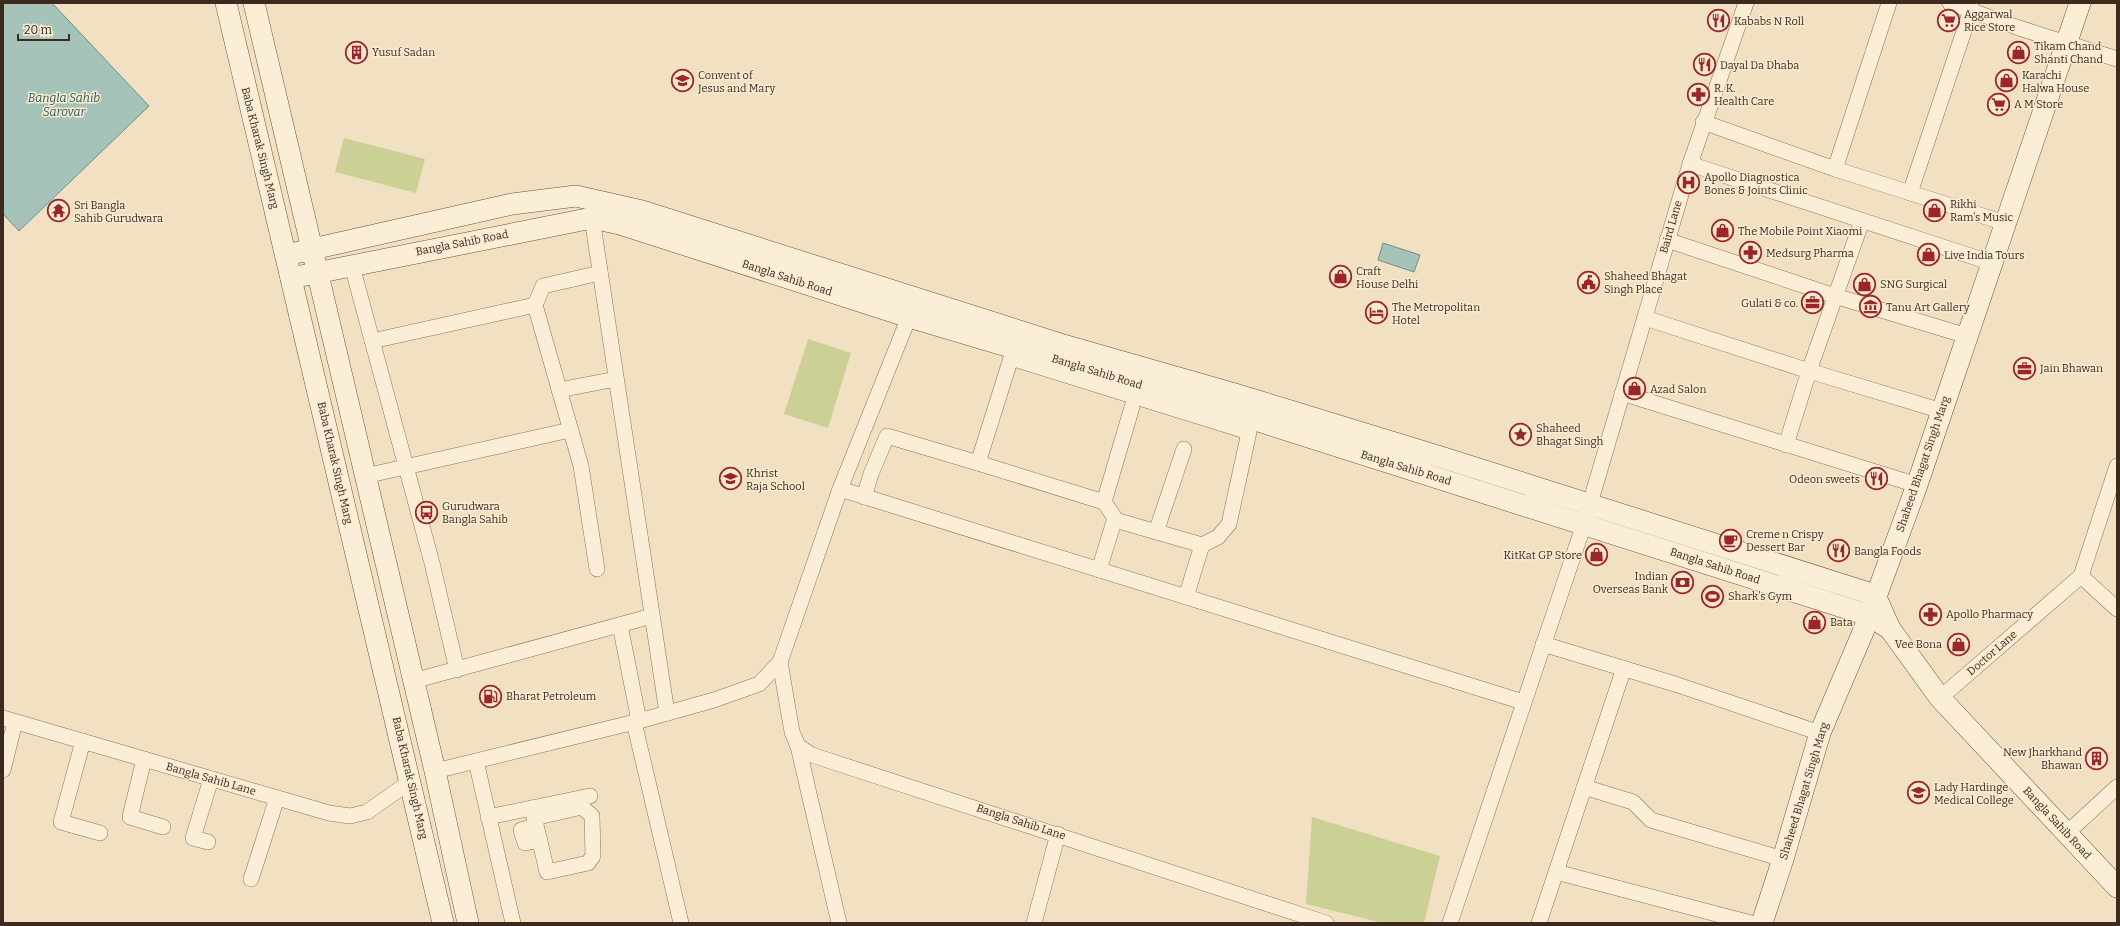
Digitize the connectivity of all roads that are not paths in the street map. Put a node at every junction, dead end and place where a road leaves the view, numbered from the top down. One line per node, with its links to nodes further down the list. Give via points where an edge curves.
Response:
1 (226, 3): 19 (street, Baba Kharak Singh Marg)
2 (254, 3): 18 (street)
3 (1746, 3): 10 (street, Baird Lane)
4 (1889, 3): 12 (street)
5 (1950, 3): 7 (street)
6 (2080, 3): 8 (street, Shaheed Bhagat Singh Marg)
7 (1971, 6): 8 (street, via 2019,28); 13 (street)
8 (2066, 42): 9 (street); 16 (street, Shaheed Bhagat Singh Marg)
9 (2117, 59)
10 (1703, 122): 11 (street, Baird Lane); 12 (street)
11 (1690, 164): 15 (street); 17 (street, Baird Lane)
12 (1835, 169): 13 (street)
13 (1910, 193): 16 (street)
14 (592, 218): 21 (street, Bangla Sahib Road); 22 (street); 27 (street, Bangla Sahib Road, via 620,224)
15 (1862, 221): 20 (street); 25 (street)
16 (2005, 223): 20 (street, Shaheed Bhagat Singh Marg)
17 (1668, 240): 25 (street); 28 (street, Baird Lane)
18 (311, 248): 19 (street, Bangla Sahib Road); 21 (street); 48 (street, Bangla Sahib Road, via 512,204 576,196 642,211 1060,344 1235,394)
19 (286, 255): 24 (street, Baba Kharak Singh Marg)
20 (1992, 263): 29 (street, Shaheed Bhagat Singh Marg)
21 (317, 272): 24 (street, Bangla Sahib Road); 43 (street)
22 (600, 273): 26 (street, via 543,286); 32 (street)
23 (355, 277): 30 (street)
24 (291, 278): 80 (street, Baba Kharak Singh Marg)
25 (1835, 296): 29 (street); 31 (street)
26 (535, 304): 30 (street); 33 (street)
27 (909, 317): 45 (street); 48 (street, Bangla Sahib Road)
28 (1645, 318): 31 (street); 34 (street, Baird Lane)
29 (1967, 336): 36 (street, Shaheed Bhagat Singh Marg)
30 (372, 341): 42 (street)
31 (1808, 371): 36 (street); 38 (street)
32 (616, 379): 33 (street); 59 (street)
33 (559, 390): 37 (street)
34 (1622, 393): 38 (street); 48 (street, Baird Lane)
35 (1132, 407): 47 (street)
36 (1942, 411): 44 (street, Shaheed Bhagat Singh Marg)
37 (570, 430): 42 (street); 52 (street, via 581,466)
38 (1786, 445): 44 (street)
39 (1184, 449): 50 (street)
40 (978, 463): 46 (street, via 887,436); 47 (street); 51 (street, via 1012,358 1249,432 1229,524 1218,537)
41 (2117, 466): 54 (street)
42 (406, 467): 43 (street); 65 (street, via 432,563)
43 (365, 476): 66 (street)
44 (1917, 485): 55 (street, Shaheed Bhagat Singh Marg)
45 (840, 490): 46 (street); 63 (street)
46 (864, 497): 53 (street)
47 (1104, 502): 49 (street)
48 (1587, 514): 55 (street, Bangla Sahib Road); 58 (street, Bangla Sahib Road); 62 (street, Baird Lane)
49 (1115, 520): 50 (street); 53 (street)
50 (1156, 532): 51 (street)
51 (1202, 545): 56 (street)
52 (597, 569)
53 (1099, 570): 56 (street)
54 (2081, 576): 57 (street); 67 (street, Doctor Lane)
55 (1875, 595): 58 (street, Shaheed Bhagat Singh Marg); 61 (street, Bangla Sahib Road)
56 (1186, 597): 68 (street)
57 (2117, 609)
58 (1868, 615): 61 (street, Bangla Sahib Road); 72 (street, Shaheed Bhagat Singh Marg)
59 (652, 616): 60 (street); 69 (street)
60 (620, 625): 65 (street); 71 (street)
61 (1890, 629): 67 (street, Bangla Sahib Road)
62 (1543, 644): 64 (street); 68 (street, Baird Lane)
63 (780, 662): 69 (street, via 759,684); 74 (street, via 792,732)
64 (1624, 668): 72 (street); 81 (street)
65 (456, 670): 66 (street)
66 (413, 681): 78 (street)
67 (1940, 698): 87 (street, Bangla Sahib Road)
68 (1523, 702): 102 (street, Baird Lane)
69 (667, 713): 71 (street)
70 (9, 720): 73 (street, Bangla Sahib Lane); 77 (street)
71 (637, 722): 76 (street); 98 (street)
72 (1820, 733): 91 (street, Shaheed Bhagat Singh Marg)
73 (83, 742): 75 (street, Bangla Sahib Lane); 88 (street, via 60,822)
74 (798, 746): 89 (street, Bangla Sahib Lane, via 812,755); 99 (street)
75 (144, 759): 79 (street, Bangla Sahib Lane); 86 (street, via 130,817)
76 (476, 761): 78 (street); 85 (street)
77 (3, 770)
78 (435, 771): 96 (street)
79 (211, 779): 84 (street, Bangla Sahib Lane); 90 (street, via 193,838)
80 (411, 781): 84 (street, Bangla Sahib Lane, via 367,812 350,816 329,813); 95 (street, Baba Kharak Singh Marg)
81 (1584, 787): 91 (street, via 1633,802 1651,820); 92 (street)
82 (2117, 787): 87 (street)
83 (590, 796): 85 (street, via 536,823)
84 (277, 798): 93 (street)
85 (488, 817): 97 (street)
86 (163, 827)
87 (2068, 832): 94 (street, Bangla Sahib Road)
88 (100, 833)
89 (1058, 834): 100 (street); 101 (street, Bangla Sahib Lane)
90 (208, 842)
91 (1783, 859): 105 (street, Shaheed Bhagat Singh Marg)
92 (1556, 872): 103 (street); 104 (street)
93 (251, 879)
94 (2117, 887)
95 (443, 923)
96 (468, 923)
97 (513, 923)
98 (681, 923)
99 (838, 923)
100 (1034, 923)
101 (1326, 923)
102 (1450, 923)
103 (1539, 923)
104 (1751, 923)
105 (1762, 923)

